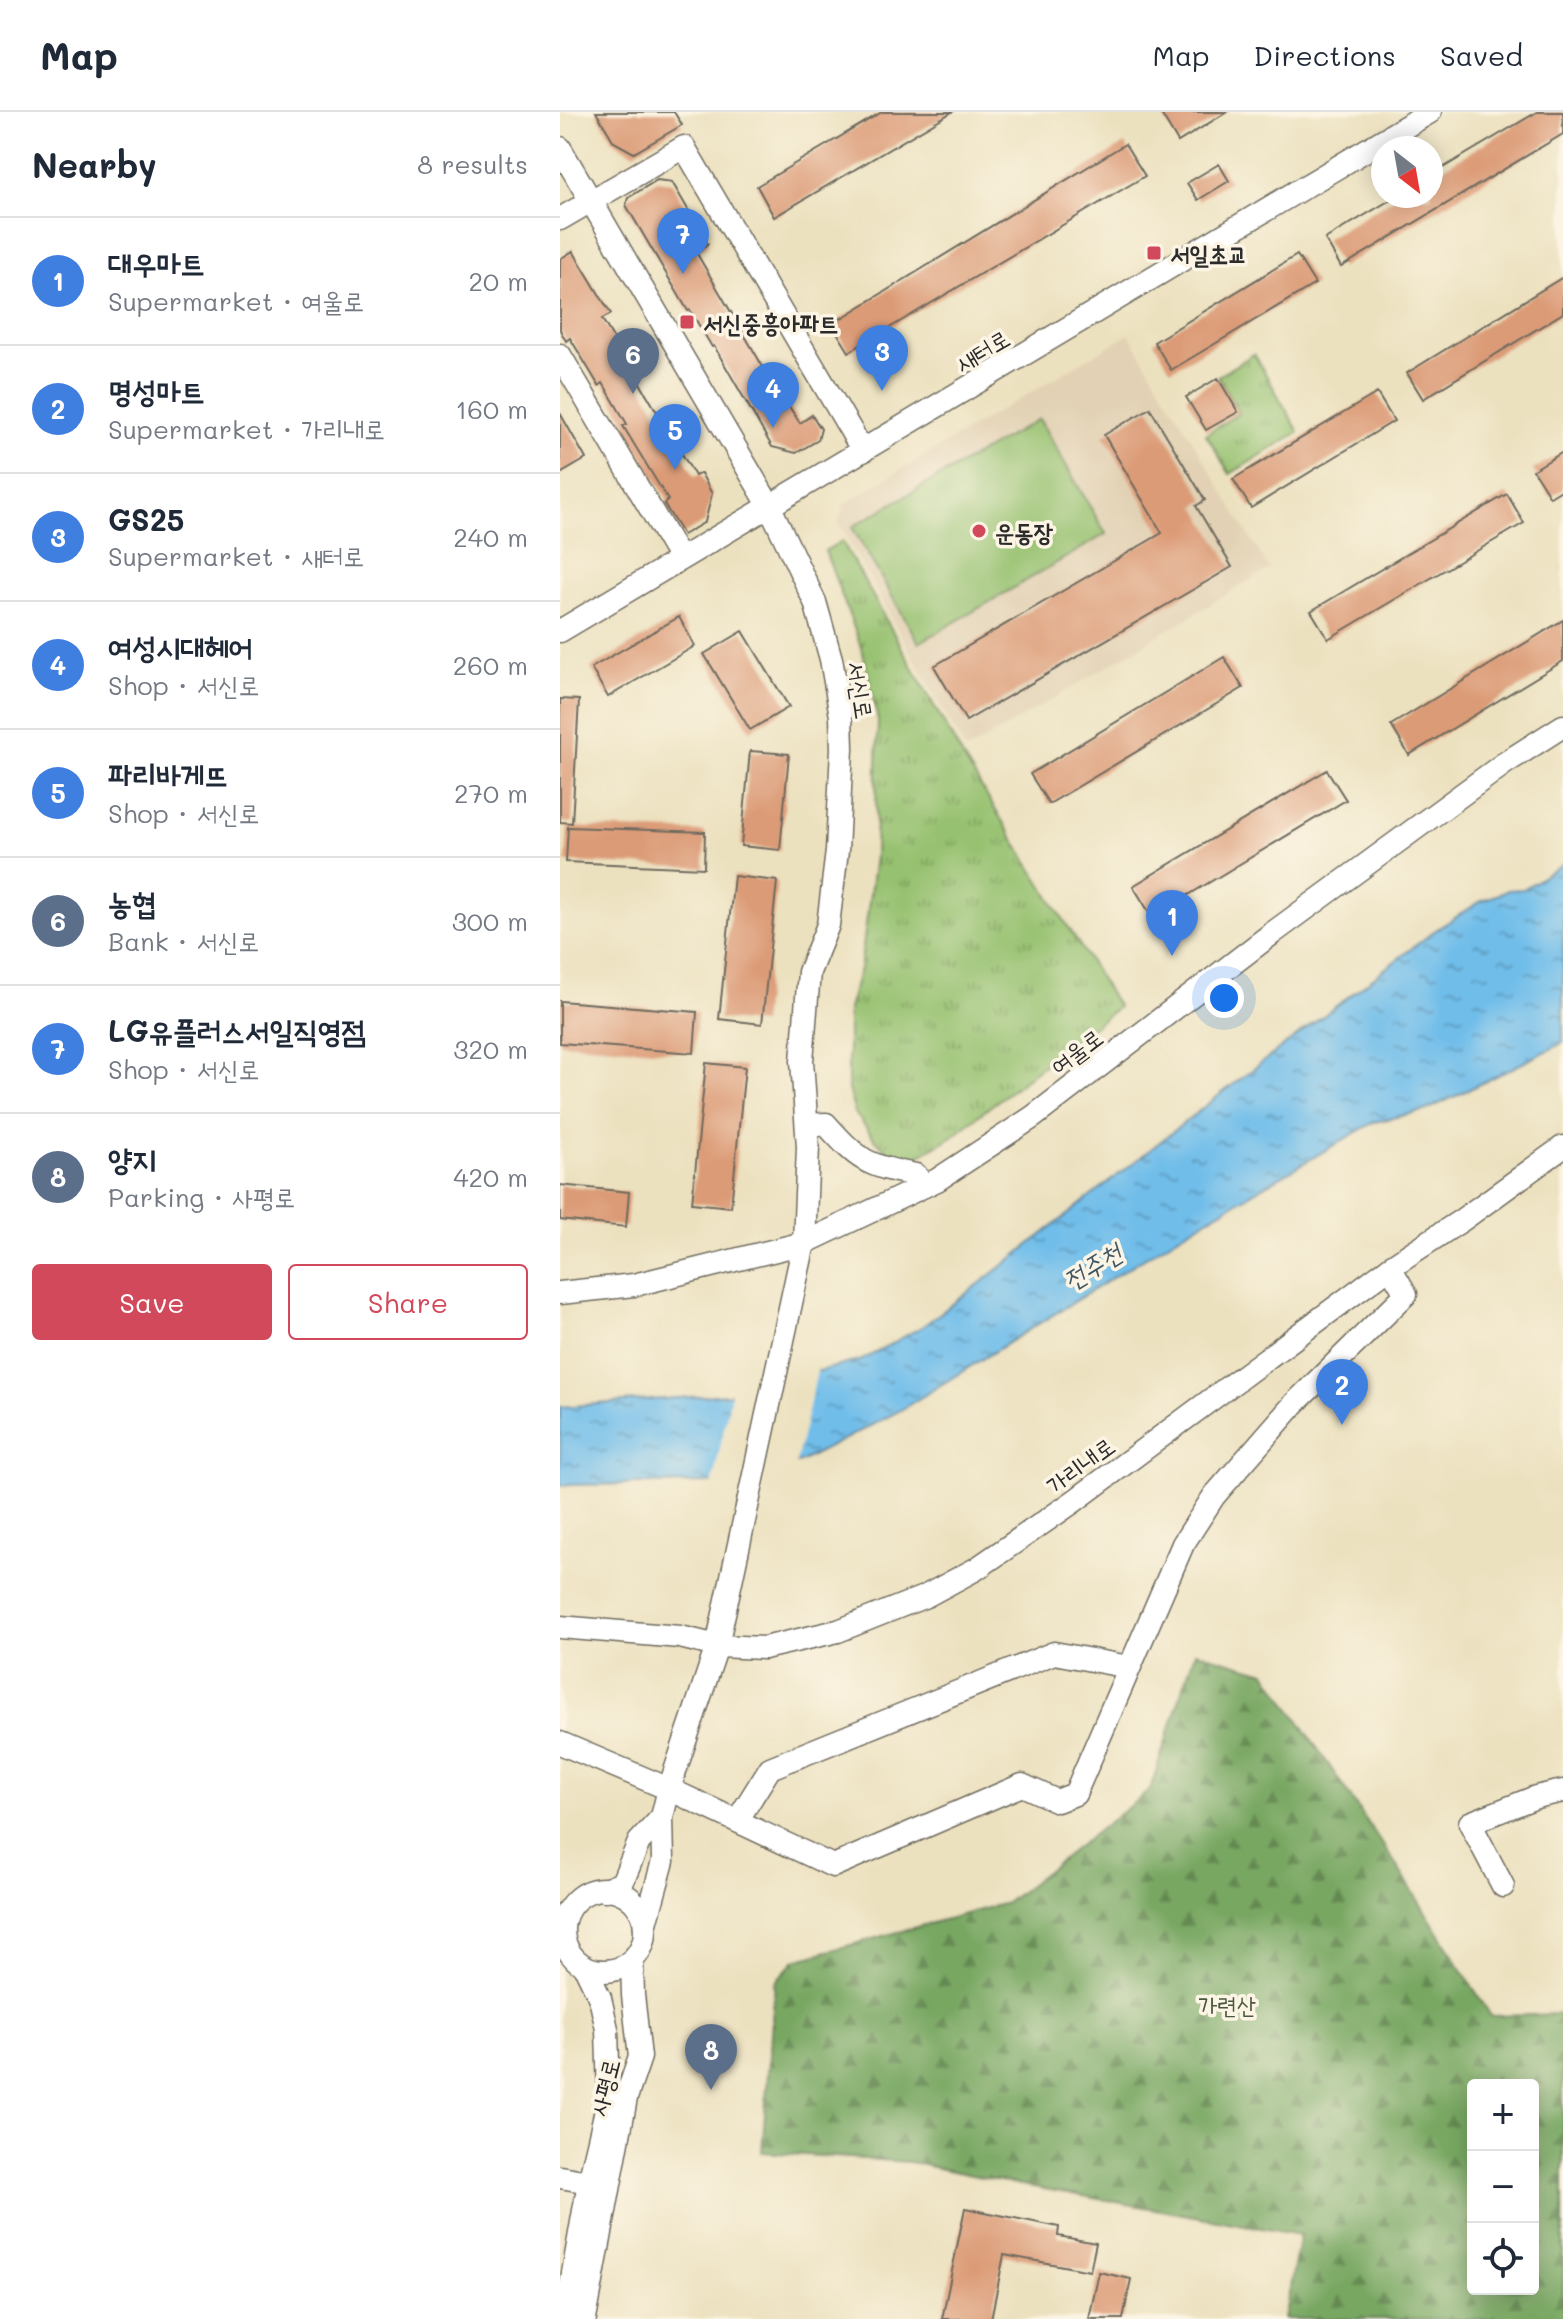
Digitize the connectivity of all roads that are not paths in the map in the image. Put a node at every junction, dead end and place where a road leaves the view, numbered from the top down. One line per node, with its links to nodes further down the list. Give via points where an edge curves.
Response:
1 (1430, 112): 6 (street, 새터로)
2 (560, 148): 3 (street, 서신로)
3 (590, 201): 4 (street); 6 (street, via 684,147); 7 (street, 서신로)
4 (560, 219)
5 (560, 355): 8 (street)
6 (863, 451): 7 (street, 새터로)
7 (769, 505): 8 (street, 새터로); 11 (street, 서신로, via 815,602 841,716 837,851 828,925 809,972 802,1061)
8 (680, 559): 9 (street, 새터로)
9 (560, 631)
10 (1563, 726): 13 (street, 여울로, via 1274,932 1033,1117)
11 (807, 1125): 13 (street, via 826,1124 853,1154 871,1165 916,1175); 14 (street, 서신로)
12 (1563, 1147): 15 (street, 가리내로)
13 (924, 1186): 14 (street, 여울로)
14 (804, 1243): 16 (street, 여울로, via 634,1285); 17 (street, 서신로)
15 (1390, 1267): 19 (street, 가리내로, via 976,1569 926,1596 838,1631 764,1648); 20 (street, via 1406,1294 1295,1403 1214,1496 1183,1544)
16 (560, 1293)
17 (727, 1605): 19 (street, 사평로)
18 (560, 1627): 19 (street, 가리내로, via 680,1637)
19 (717, 1646): 22 (street, 사평로)
20 (1129, 1667): 25 (street, via 1054,1653 770,1768); 25 (street, via 1075,1794 1066,1798 1057,1801 1022,1785 833,1866)
21 (560, 1743): 22 (street)
22 (669, 1789): 24 (street, 사평로); 25 (street)
23 (1563, 1791): 26 (street, via 1470,1823)
24 (662, 1817): 28 (street, via 639,1842 622,1883); 30 (street, 사평로, via 663,1861)
25 (737, 1821)
26 (1503, 1886)
27 (560, 1889): 29 (street)
28 (605, 1890): 29 (street); 30 (street, via 627,1897)
29 (582, 1896): 31 (street, 사평로, via 566,1914)
30 (645, 1927): 32 (street, 사평로)
31 (562, 1937): 33 (street, 사평로)
32 (632, 1960): 33 (street, via 609,1971); 37 (street, 사평로, via 640,2057 626,2098)
33 (585, 1967): 35 (street, 사평로, via 607,2029 609,2097)
34 (560, 2177): 35 (street)
35 (589, 2182): 36 (street, 사평로)
36 (565, 2319)
37 (585, 2319)

